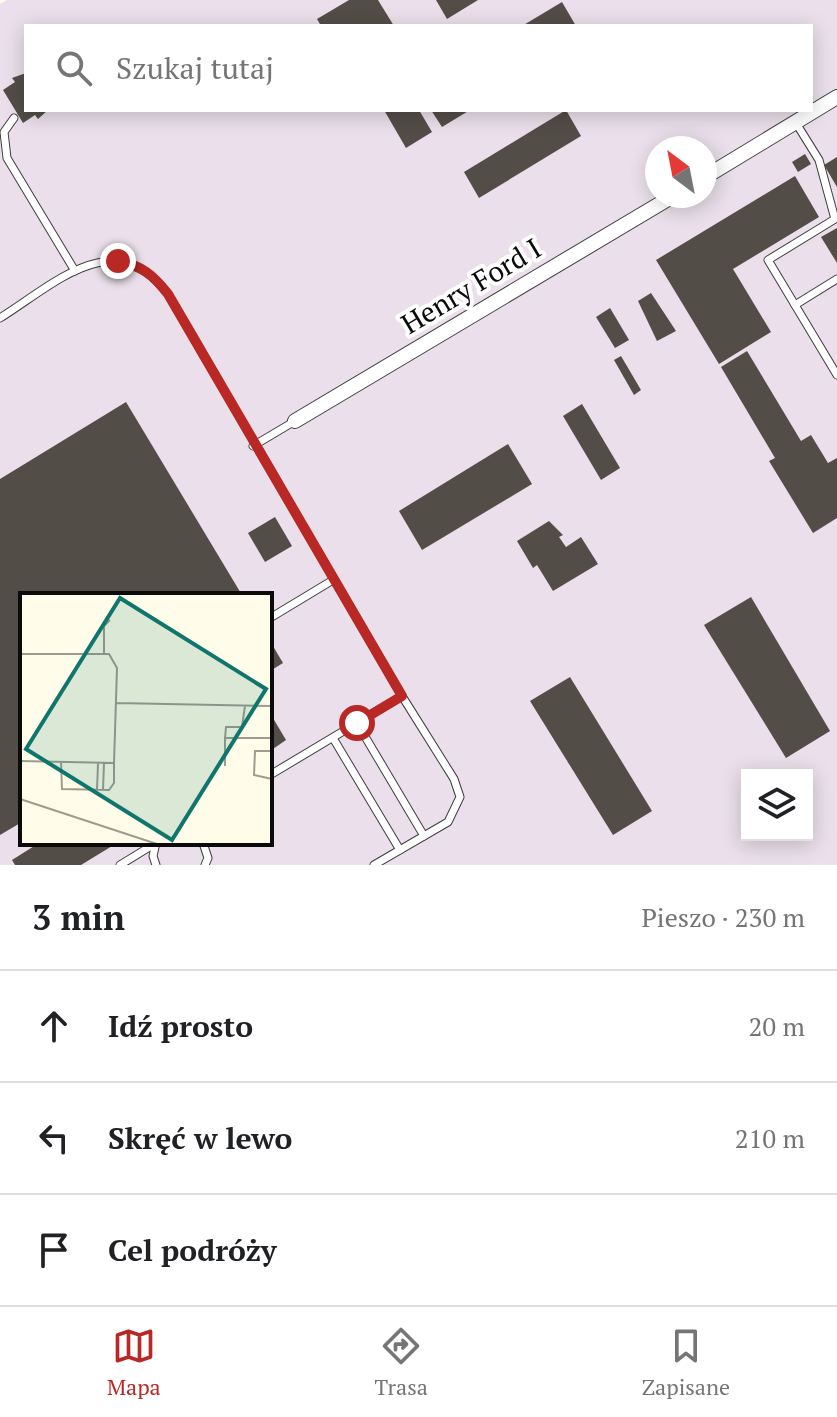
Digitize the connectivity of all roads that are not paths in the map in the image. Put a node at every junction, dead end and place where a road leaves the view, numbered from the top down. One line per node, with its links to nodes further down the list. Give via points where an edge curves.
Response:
1 (837, 97): 3 (street)
2 (14, 118): 6 (lane, via 4,132 7,158)
3 (796, 123): 4 (street); 8 (lane, via 819,160 835,219 768,260)
4 (717, 170)
5 (653, 208): 11 (street, Henry Ford I)
6 (75, 271): 9 (lane); 12 (lane, via 100,260 137,265 152,274)
7 (837, 279): 8 (lane)
8 (795, 305): 10 (lane)
9 (0, 318)
10 (837, 375)
11 (295, 421): 12 (lane)
12 (253, 446): 13 (lane)
13 (333, 580): 14 (lane); 15 (lane)
14 (272, 617)
15 (402, 696): 16 (lane); 19 (lane, via 460,797 448,822)
16 (357, 723): 17 (lane); 19 (lane)
17 (333, 738): 18 (lane); 23 (lane)
18 (272, 774)
19 (424, 836): 23 (lane)
20 (153, 845): 24 (lane)
21 (156, 845): 25 (lane)
22 (204, 845): 26 (lane)
23 (400, 850): 27 (lane)
24 (120, 865)
25 (156, 865)
26 (205, 865)
27 (374, 865)

